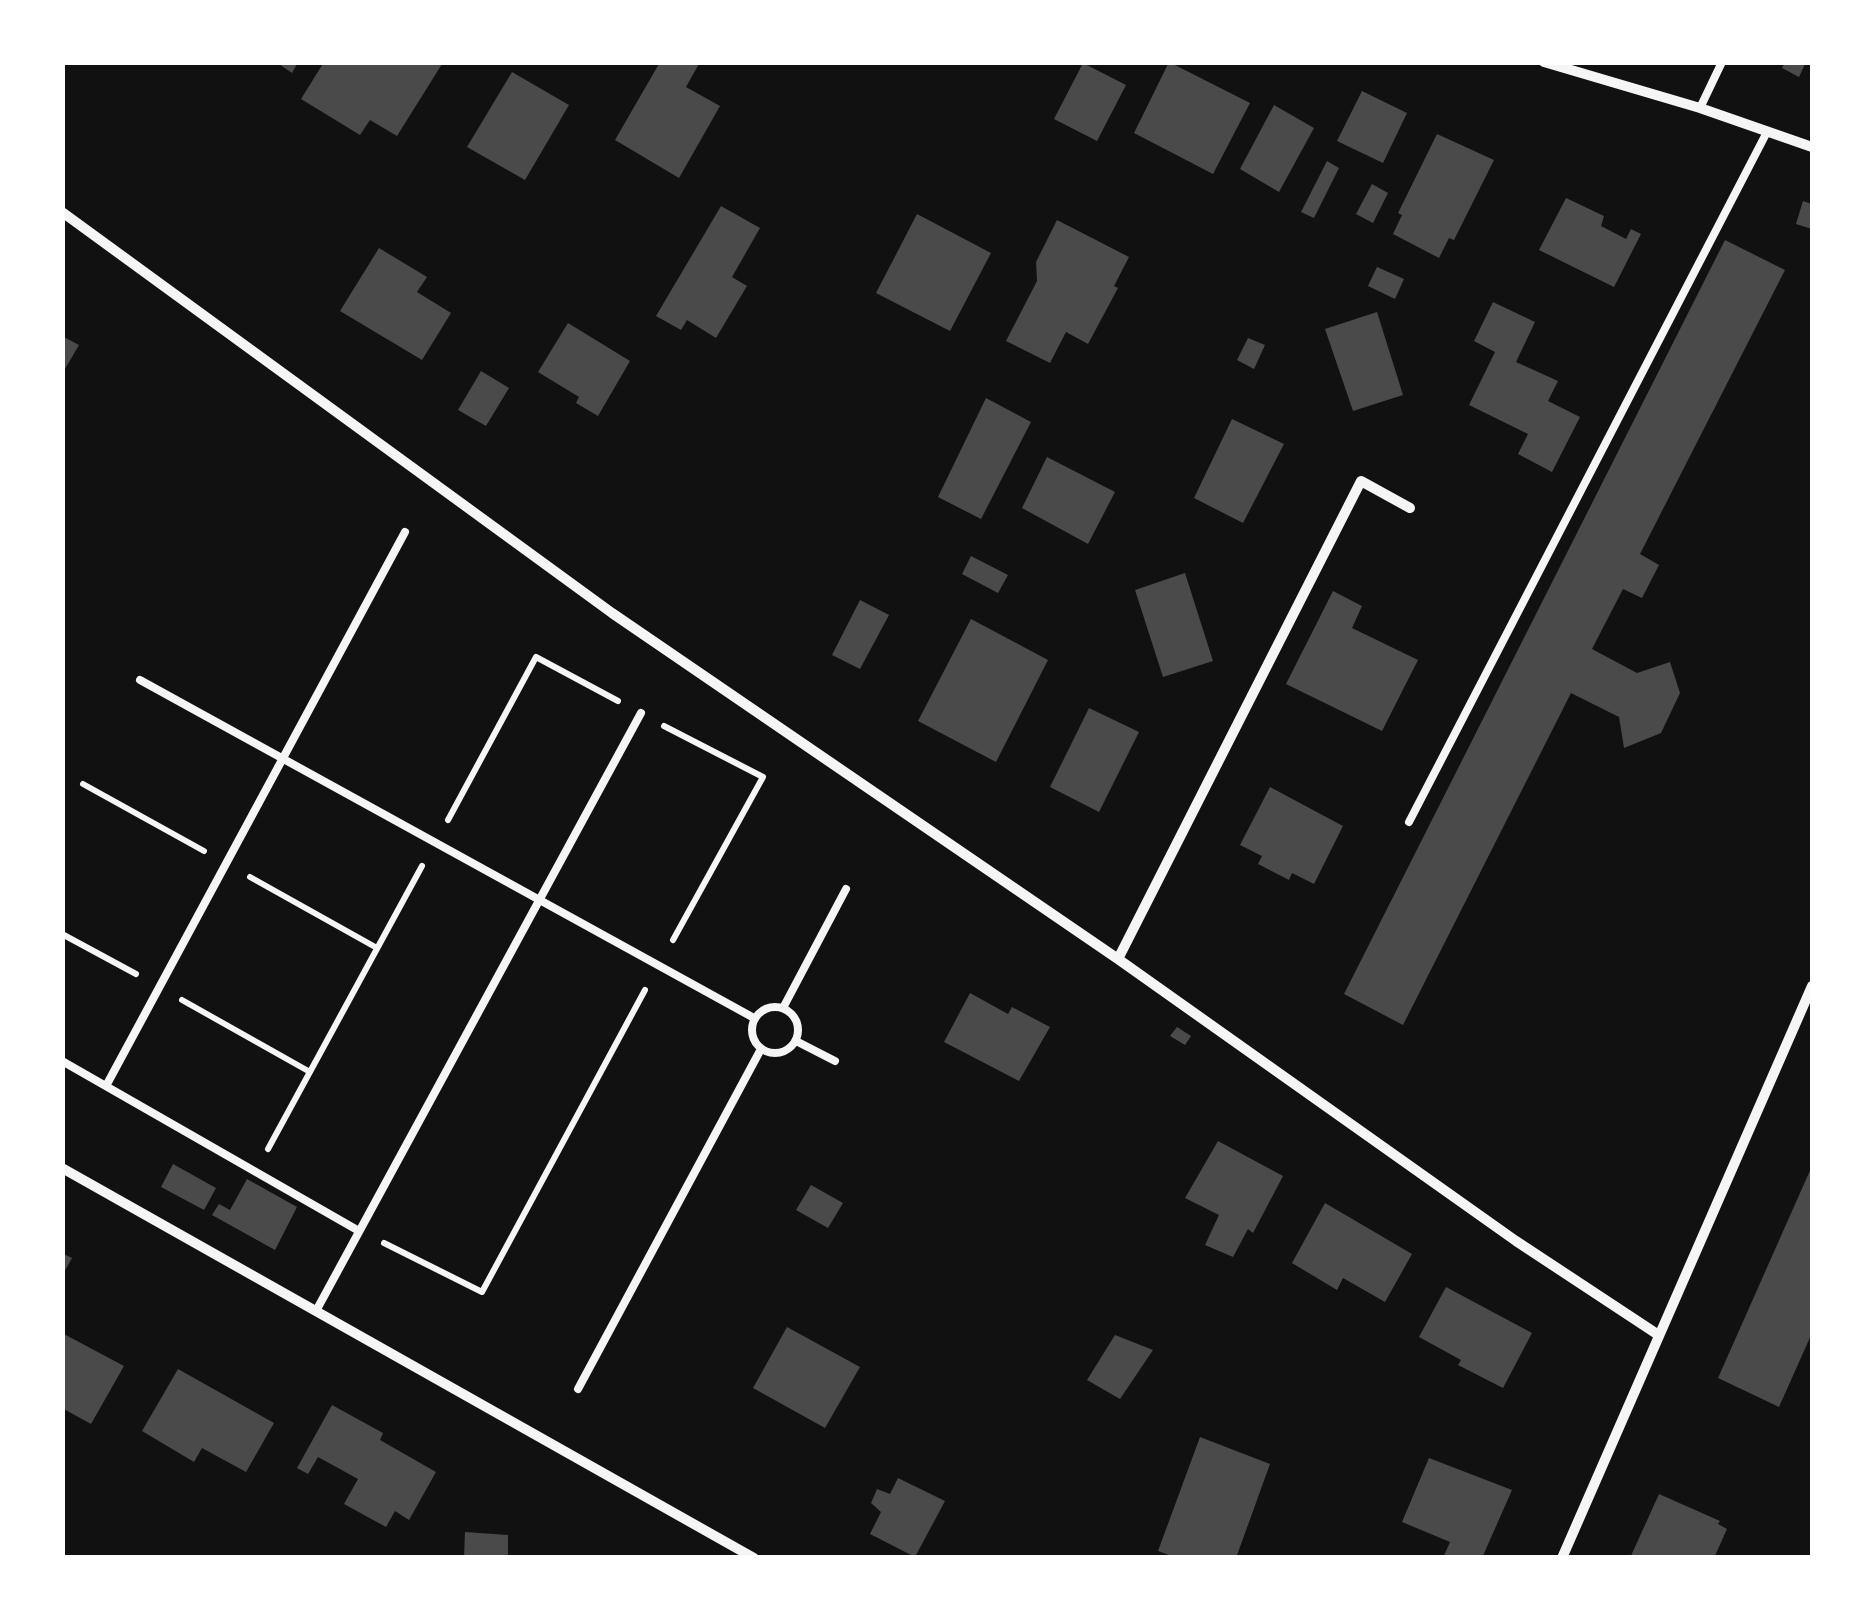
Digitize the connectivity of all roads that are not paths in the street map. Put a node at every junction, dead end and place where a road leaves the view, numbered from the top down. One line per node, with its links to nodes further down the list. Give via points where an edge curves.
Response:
1 (1544, 62): 3 (street)
2 (1722, 62): 3 (lane)
3 (1700, 108): 4 (street)
4 (1767, 132): 5 (street); 12 (lane)
5 (1812, 147)
6 (62, 212): 15 (street, via 612,613)
7 (1410, 508): 15 (street, via 1361,482)
8 (404, 532): 11 (lane)
9 (140, 680): 11 (lane)
10 (641, 713): 14 (lane)
11 (283, 759): 14 (lane); 23 (lane)
12 (1409, 822)
13 (846, 889): 17 (lane)
14 (539, 900): 18 (lane); 25 (lane)
15 (1118, 959): 27 (street)
16 (1812, 986): 27 (street)
17 (782, 1008): 18 (lane, via 772,1006); 19 (lane, via 797,1022)
18 (754, 1018): 20 (lane, via 751,1029)
19 (796, 1041): 20 (lane, via 780,1054); 22 (lane)
20 (761, 1049): 28 (lane)
21 (62, 1061): 23 (lane)
22 (835, 1061)
23 (106, 1086): 25 (lane)
24 (62, 1168): 26 (street)
25 (359, 1231): 26 (lane)
26 (316, 1311): 29 (street)
27 (1657, 1334): 30 (street)
28 (578, 1389)
29 (754, 1558)
30 (1562, 1558)

